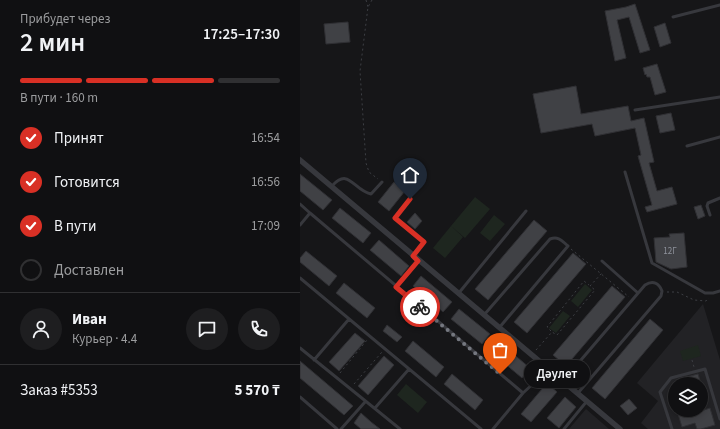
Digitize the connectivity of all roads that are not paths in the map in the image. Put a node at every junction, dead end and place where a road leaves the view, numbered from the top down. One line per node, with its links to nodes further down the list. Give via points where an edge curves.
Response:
1 (720, 5): 2 (lane)
2 (673, 17)
3 (720, 97): 4 (lane)
4 (635, 110)
5 (720, 137): 6 (lane)
6 (687, 146)
7 (301, 162): 10 (street)
8 (625, 172): 23 (lane, via 652,262 705,293)
9 (382, 182): 10 (lane, via 371,194 365,193 348,179 338,180)
10 (332, 186): 18 (street)
11 (720, 198): 16 (lane, via 708,203)
12 (410, 199): 18 (lane, via 395,218 424,242)
13 (300, 204): 15 (lane)
14 (526, 211): 25 (lane)
15 (310, 213): 17 (lane); 22 (lane)
16 (710, 215)
17 (300, 225)
18 (413, 256): 19 (street)
19 (418, 261): 22 (lane); 25 (street)
20 (602, 261): 24 (lane)
21 (300, 278): 27 (lane)
22 (396, 287): 34 (lane)
23 (720, 291)
24 (638, 293): 33 (lane); 35 (lane, via 650,282 655,282 662,292)
25 (458, 294): 26 (street)
26 (484, 315): 28 (street); 28 (lane, via 550,239 559,238 568,246)
27 (349, 319): 30 (lane); 31 (lane)
28 (499, 328): 32 (street)
29 (300, 348): 30 (lane)
30 (314, 360): 38 (lane)
31 (409, 369): 39 (lane); 44 (lane)
32 (549, 369): 33 (street); 34 (lane)
33 (563, 381): 35 (street)
34 (522, 393): 45 (lane)
35 (578, 393): 37 (street)
36 (300, 397): 41 (lane)
37 (587, 401): 46 (lane); 47 (street)
38 (365, 402): 39 (lane); 42 (lane)
39 (375, 408): 43 (lane)
40 (720, 419): 48 (lane, via 705,369 671,378 660,392)
41 (337, 429)
42 (341, 429)
43 (400, 429)
44 (481, 429)
45 (493, 429)
46 (564, 429)
47 (620, 429)
48 (672, 429)

